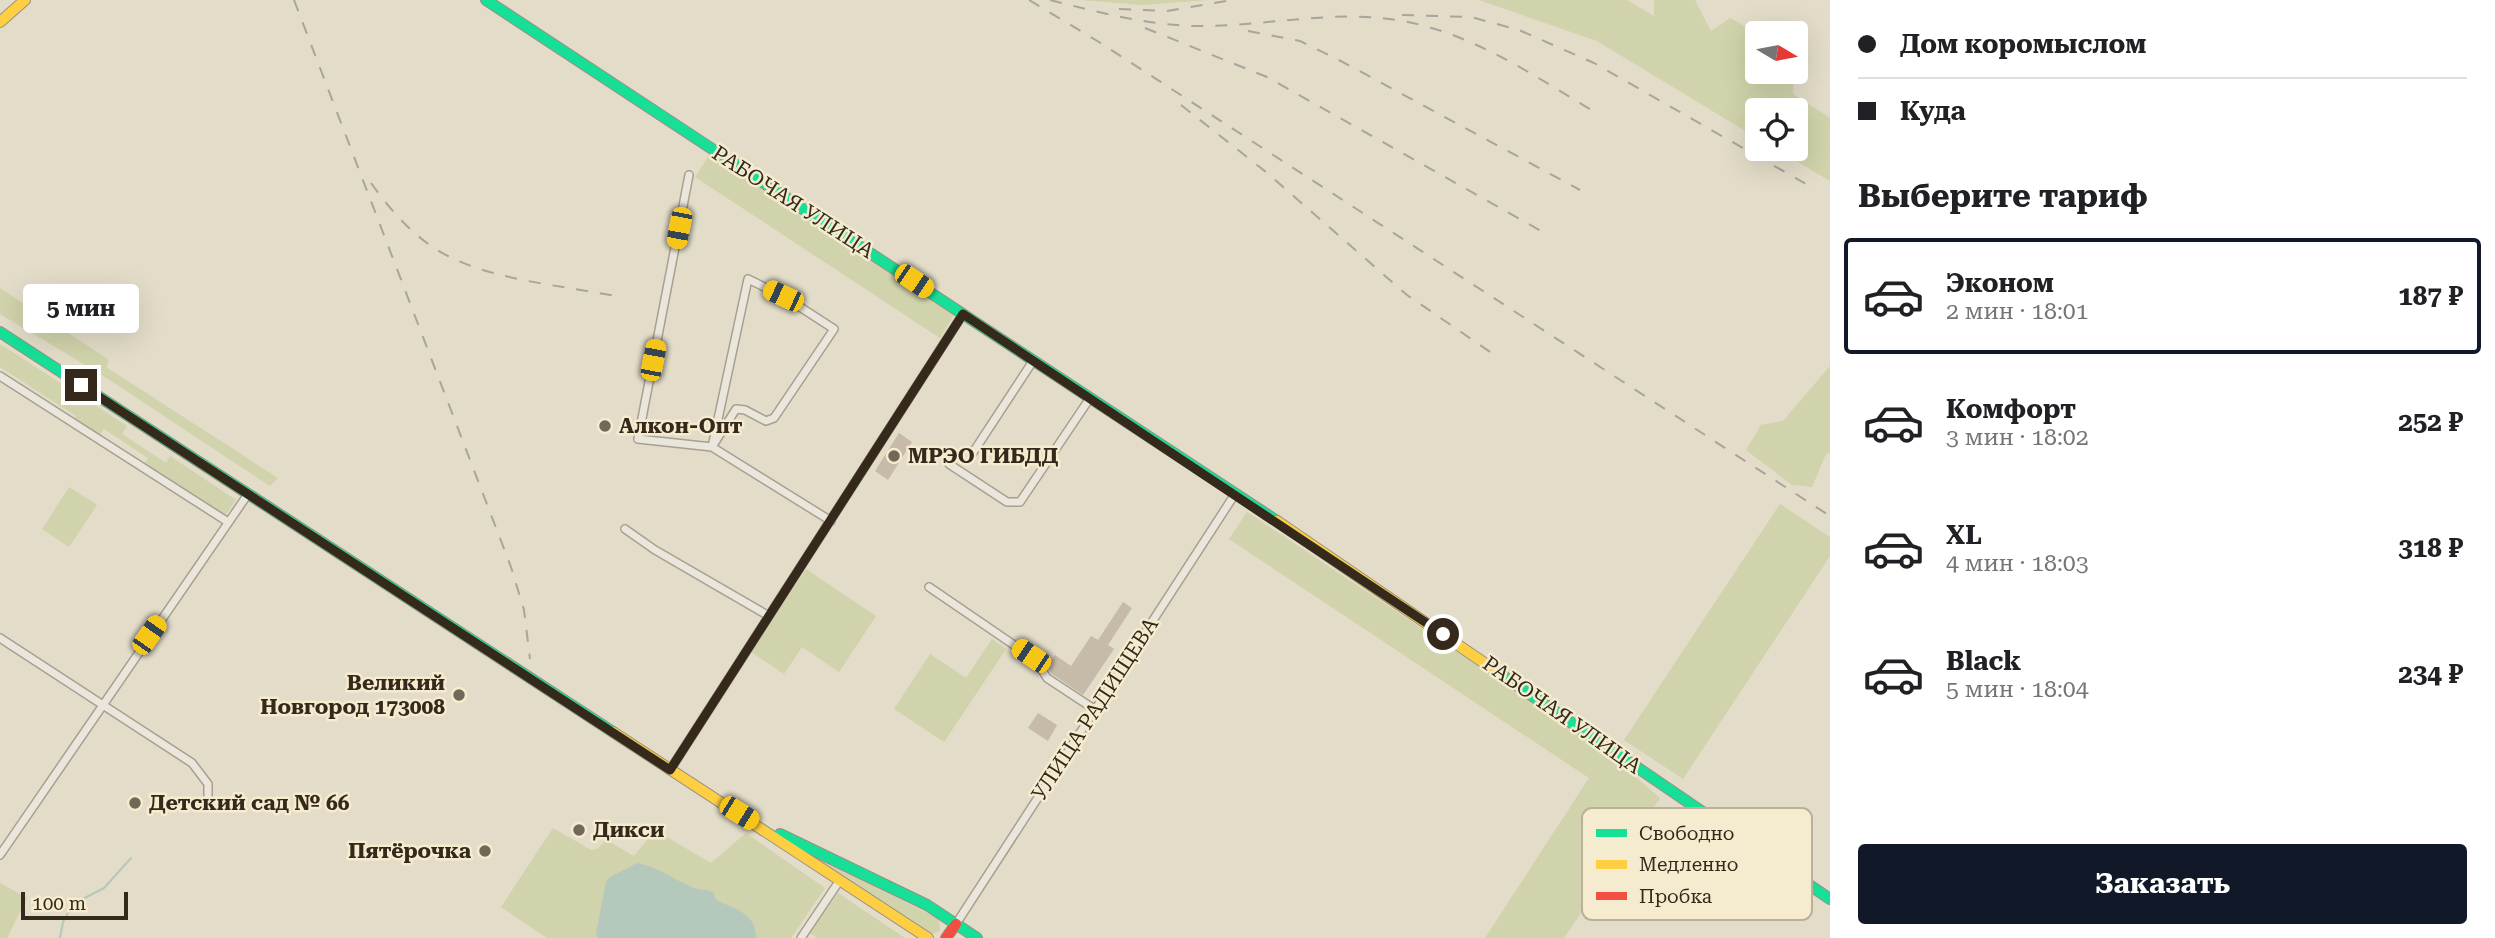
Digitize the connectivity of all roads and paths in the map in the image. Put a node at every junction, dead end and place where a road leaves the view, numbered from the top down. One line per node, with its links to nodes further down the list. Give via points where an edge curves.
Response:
1 (25, 0): 3 (main road)
2 (486, 0): 5 (main road, РАБОЧАЯ УЛИЦА)
3 (0, 22)
4 (689, 176): 10 (street, via 638,439)
5 (963, 314): 7 (main road, РАБОЧАЯ УЛИЦА); 15 (street)
6 (0, 332): 13 (main road)
7 (1033, 360): 9 (main road, РАБОЧАЯ УЛИЦА); 11 (street)
8 (0, 376): 16 (street)
9 (1090, 398): 12 (street, via 1020,502 1007,502); 14 (main road, РАБОЧАЯ УЛИЦА)
10 (712, 447): 10 (street, via 736,409 766,421 774,418 834,329 748,279); 15 (street)
11 (972, 454)
12 (949, 464)
13 (248, 494): 16 (street); 23 (main road)
14 (1235, 494): 22 (street, УЛИЦА РАДИЩЕВА); 25 (main road, РАБОЧАЯ УЛИЦА, via 1614,748)
15 (831, 521): 19 (street)
16 (228, 522): 21 (street)
17 (625, 528): 19 (street, via 654,550)
18 (929, 587): 22 (street, via 1031,656 1048,678)
19 (769, 616): 23 (street)
20 (0, 638): 21 (street)
21 (102, 704): 24 (street, via 192,764 208,784); 27 (street)
22 (1094, 709): 31 (street, УЛИЦА РАДИЩЕВА)
23 (670, 770): 26 (main road)
24 (208, 797)
25 (1693, 808)
26 (755, 823): 28 (main road); 31 (main road, via 928,905)
27 (0, 855)
28 (839, 880): 32 (street); 33 (main road)
29 (1812, 887): 30 (main road, РАБОЧАЯ УЛИЦА)
30 (1830, 899)
31 (956, 924): 34 (main road); 35 (main road)
32 (801, 938)
33 (928, 938)
34 (946, 938)
35 (977, 938)

